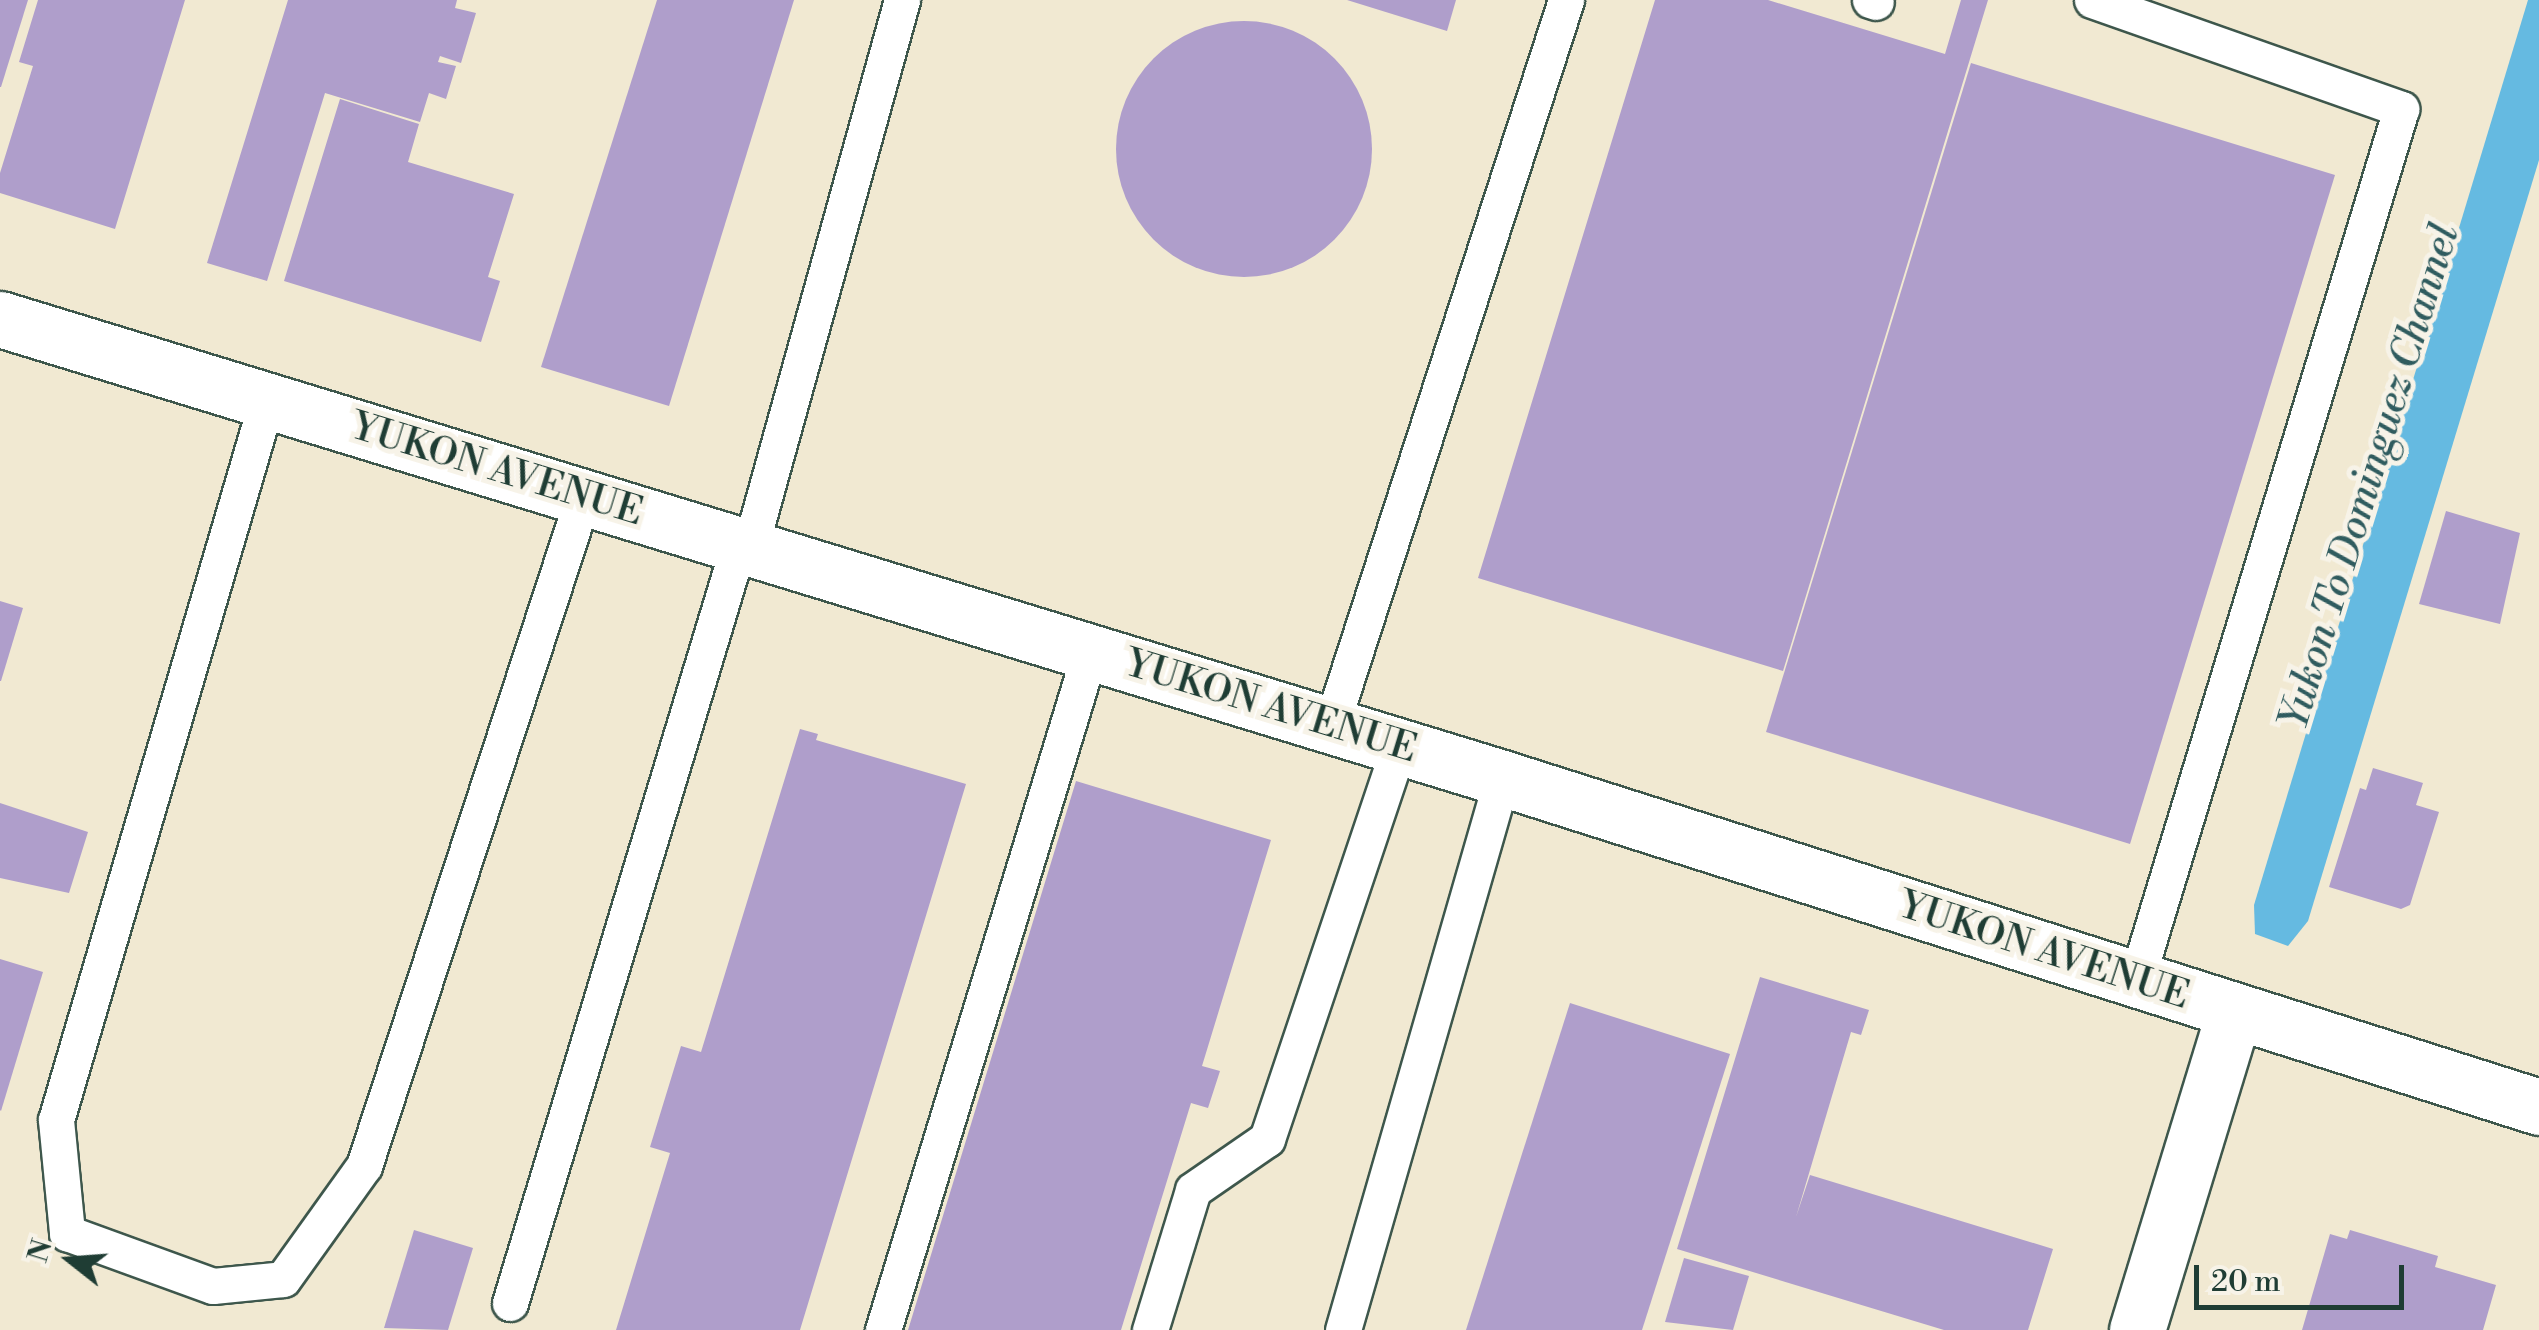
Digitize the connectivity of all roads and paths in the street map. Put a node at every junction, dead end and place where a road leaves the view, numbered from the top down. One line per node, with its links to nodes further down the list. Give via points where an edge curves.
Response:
1 (902, 0): 7 (lane)
2 (1566, 0): 9 (lane)
3 (2092, 0): 12 (lane, via 2401,109)
4 (0, 319): 5 (street, YUKON AVENUE)
5 (267, 400): 6 (street, YUKON AVENUE); 6 (lane, via 56,1120 67,1232 213,1286 283,1279 364,1166)
6 (583, 497): 7 (street, YUKON AVENUE)
7 (744, 546): 8 (street, YUKON AVENUE); 15 (lane)
8 (1090, 652): 9 (street, YUKON AVENUE); 16 (lane)
9 (1331, 726): 10 (street, YUKON AVENUE)
10 (1399, 746): 11 (street, YUKON AVENUE); 17 (lane, via 1266,1139 1193,1190)
11 (1502, 778): 12 (street, YUKON AVENUE); 18 (lane)
12 (2136, 982): 13 (street, YUKON AVENUE)
13 (2234, 1012): 14 (street, YUKON AVENUE); 19 (street)
14 (2539, 1107)
15 (510, 1304)
16 (883, 1330)
17 (1150, 1330)
18 (1342, 1330)
19 (2137, 1330)

